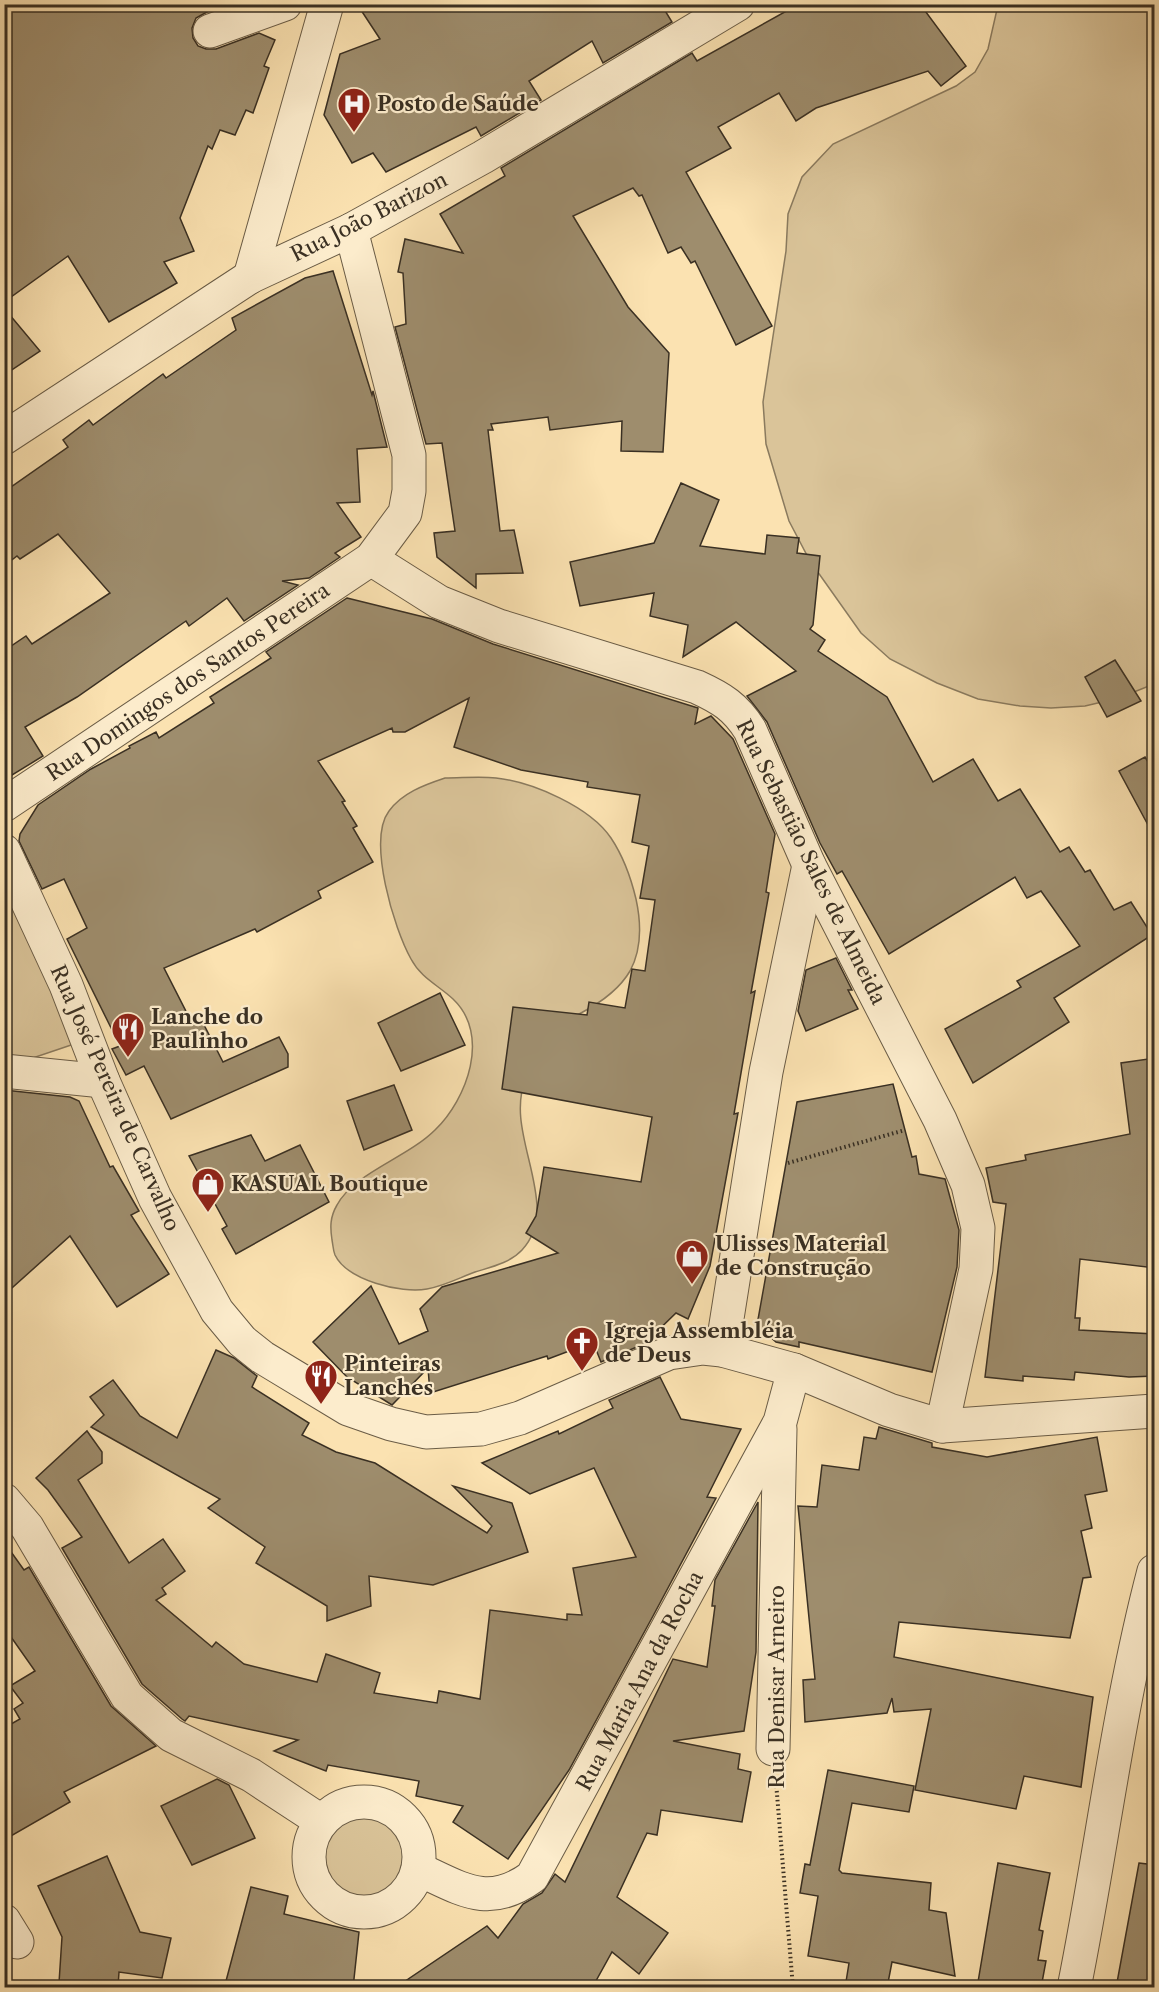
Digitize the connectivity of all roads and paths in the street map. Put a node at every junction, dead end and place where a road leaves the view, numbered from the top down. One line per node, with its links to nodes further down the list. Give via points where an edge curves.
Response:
1 (285, 4): 4 (street)
2 (327, 4): 6 (street)
3 (738, 4): 5 (street, Rua João Barizon, via 483,158)
4 (210, 31)
5 (351, 230): 6 (street, Rua João Barizon); 8 (street, Rua Domingos dos Santos Pereira, via 409,455 405,513)
6 (249, 277): 7 (street, Rua João Barizon)
7 (4, 438)
8 (371, 559): 9 (street, Rua Domingos dos Santos Pereira); 11 (street, Rua Sebastião Sales de Almeida, via 439,602 499,627 697,687 733,706 750,730)
9 (4, 805)
10 (4, 851): 13 (street, Rua José Pereira de Carvalho, via 66,985)
11 (809, 865): 14 (street, Rua Sebastião Sales de Almeida); 15 (street, via 766,1072)
12 (4, 1071): 13 (street)
13 (103, 1081): 16 (street, Rua José Pereira de Carvalho, via 155,1198 217,1311 242,1341 262,1357 348,1409 426,1432 481,1430 520,1418 669,1353 687,1348)
14 (940, 1120): 15 (path); 20 (street, Rua Sebastião Sales de Almeida, via 968,1185 978,1239 976,1269)
15 (750, 1174): 16 (street)
16 (722, 1350): 17 (street, Rua José Pereira de Carvalho)
17 (794, 1370): 19 (street, Rua Maria Ana da Rocha); 20 (street, Rua José Pereira de Carvalho, via 889,1410)
18 (1155, 1411): 20 (street, Rua José Pereira de Carvalho)
19 (780, 1422): 23 (street, Rua Denisar Arneiro); 25 (street, Rua Maria Ana da Rocha, via 532,1877 511,1891 482,1895)
20 (942, 1426)
21 (4, 1500): 24 (street, via 27,1527 127,1696 171,1735 251,1775)
22 (1155, 1571): 27 (street, via 1134,1648)
23 (773, 1749): 26 (path, Rua Denisar Arneiro)
24 (321, 1821): 25 (street, via 347,1804 362,1801 392,1808 413,1830 419,1844); 25 (street, via 312,1835 309,1868 315,1883 338,1906 370,1912 387,1908 411,1887)
25 (418, 1869)
26 (794, 1988)
27 (1074, 1988)

